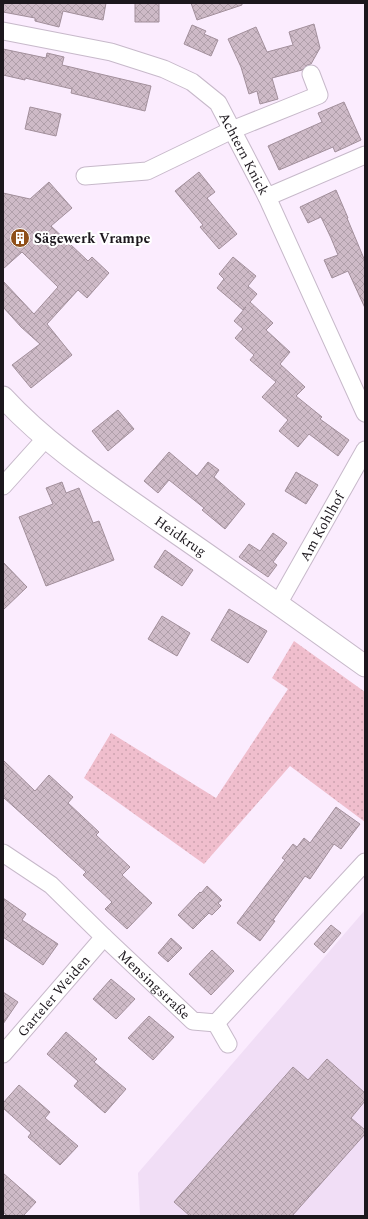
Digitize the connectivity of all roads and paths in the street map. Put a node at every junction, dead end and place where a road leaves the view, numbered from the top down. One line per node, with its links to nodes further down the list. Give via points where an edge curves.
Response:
1 (3, 30): 3 (street, Achtern Knick, via 111,52 164,69 192,82 218,103)
2 (311, 74): 3 (street, via 319,95)
3 (232, 130): 5 (street, via 147,171); 6 (street, Achtern Knick)
4 (365, 155): 6 (street)
5 (85, 176)
6 (267, 197): 8 (street, Achtern Knick)
7 (3, 397): 9 (main road, Heidkrug)
8 (365, 414)
9 (46, 438): 11 (street); 12 (main road, Heidkrug, via 93,475)
10 (365, 450): 12 (street, Am Kohlhof)
11 (3, 486)
12 (278, 604): 13 (main road, Heidkrug)
13 (365, 666)
14 (3, 853): 16 (street, Mensingstraße, via 51,885)
15 (365, 863): 17 (street)
16 (104, 937): 17 (street, Mensingstraße, via 193,1021); 19 (street, Garteler Weiden)
17 (216, 1024): 18 (street)
18 (228, 1044)
19 (3, 1054)

